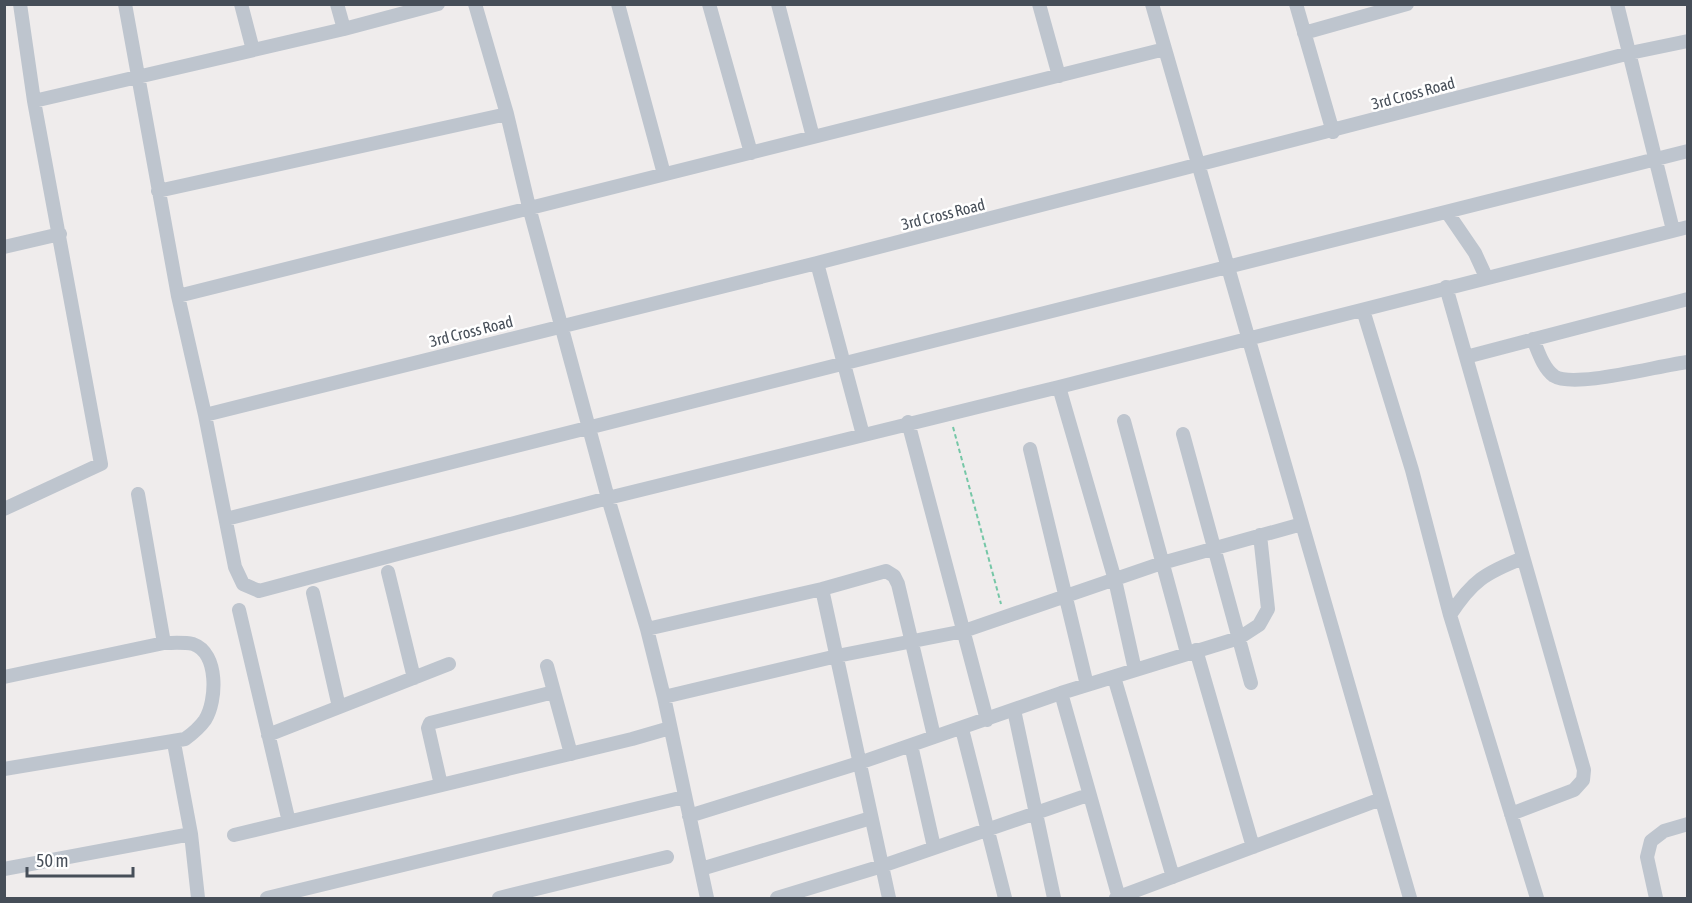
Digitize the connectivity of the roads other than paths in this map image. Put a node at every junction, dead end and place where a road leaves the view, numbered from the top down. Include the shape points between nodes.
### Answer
1 (20, 4) edge
2 (125, 4) edge
3 (240, 4) edge
4 (337, 4) edge
5 (438, 4) edge
6 (475, 4) edge
7 (618, 4) edge
8 (709, 4) edge
9 (778, 4) edge
10 (1040, 4) edge
11 (1152, 4) edge
12 (1296, 4) edge
13 (1617, 4) edge
14 (1406, 5) edge
15 (344, 29) junction
16 (1304, 33) junction
17 (1688, 40) edge
18 (253, 50) junction
19 (1164, 50) junction
20 (1630, 53) junction
21 (139, 76) junction
22 (1059, 76) junction
23 (34, 100) junction
24 (507, 114) junction
25 (1333, 132) junction
26 (813, 137) junction
27 (1688, 151) edge
28 (751, 153) junction
29 (1657, 158) junction
30 (1199, 165) junction
31 (664, 174) junction
32 (158, 191) junction
33 (529, 207) junction
34 (1447, 212) junction
35 (1688, 227) edge
36 (1673, 230) junction
37 (60, 234) junction
38 (4, 247) edge
39 (817, 263) junction
40 (1227, 268) junction
41 (1486, 277) junction
42 (1446, 287) junction
43 (178, 296) junction
44 (1688, 299) edge
45 (1363, 310) junction
46 (561, 326) junction
47 (1248, 339) junction
48 (1533, 339) junction
49 (1466, 357) junction
50 (843, 363) junction
51 (1688, 363) edge
52 (1059, 387) junction
53 (205, 414) junction
54 (1124, 421) dead end
55 (908, 422) junction
56 (588, 428) junction
57 (1183, 434) dead end
58 (862, 435) junction
59 (1030, 449) dead end
60 (138, 494) dead end
61 (608, 498) junction
62 (4, 509) edge
63 (226, 519) junction
64 (1302, 524) junction
65 (1260, 535) junction
66 (1213, 547) junction
67 (1523, 558) junction
68 (1162, 563) junction
69 (388, 572) dead end
70 (1115, 580) junction
71 (822, 589) junction
72 (313, 592) dead end
73 (1065, 596) junction
74 (239, 610) dead end
75 (1450, 615) junction
76 (647, 629) junction
77 (964, 631) junction
78 (1239, 638) junction
79 (164, 643) junction
80 (912, 643) junction
81 (1192, 652) junction
82 (837, 656) junction
83 (449, 664) dead end
84 (547, 666) dead end
85 (1135, 670) junction
86 (4, 677) edge
87 (1114, 677) junction
88 (414, 678) junction
89 (1251, 683) dead end
90 (1088, 685) junction
91 (554, 692) junction
92 (1060, 693) junction
93 (664, 697) junction
94 (339, 707) junction
95 (1014, 710) junction
96 (987, 720) junction
97 (670, 728) junction
98 (962, 729) junction
99 (268, 735) junction
100 (934, 736) junction
101 (174, 743) junction
102 (910, 745) junction
103 (571, 754) junction
104 (859, 763) junction
105 (4, 769) edge
106 (441, 785) junction
107 (1088, 795) junction
108 (684, 797) junction
109 (1381, 799) junction
110 (1035, 813) junction
111 (1511, 814) junction
112 (689, 816) junction
113 (871, 818) junction
114 (288, 822) junction
115 (1688, 824) edge
116 (987, 830) junction
117 (191, 834) junction
118 (234, 835) dead end
119 (933, 847) junction
120 (1254, 847) junction
121 (667, 857) dead end
122 (882, 867) junction
123 (4, 869) edge
124 (701, 869) junction
125 (1173, 877) junction
126 (198, 898) edge
127 (267, 898) edge
128 (499, 898) edge
129 (707, 898) edge
130 (777, 898) edge
131 (889, 898) edge
132 (1005, 898) edge
133 (1054, 898) edge
134 (1118, 898) edge
135 (1410, 898) edge
136 (1537, 898) edge
137 (1656, 898) edge

1 - 23 street
2 - 21 street
3 - 18 street
4 - 15 street
5 - 15 street
6 - 24 street
7 - 31 street
8 - 28 street
9 - 26 street
10 - 22 street
11 - 19 street
12 - 16 street
13 - 20 street
14 - 16 street
15 - 18 street
16 - 25 street
17 - 20 street, 3rd Cross Road
18 - 21 street
19 - 22 street
19 - 30 street
20 - 25 street, 3rd Cross Road
20 - 29 street
21 - 23 street
21 - 32 street
22 - 26 street
23 - 37 street
24 - 32 street
24 - 33 street
25 - 30 street, 3rd Cross Road
26 - 28 street
27 - 29 street
28 - 31 street
29 - 34 street
29 - 36 street
30 - 39 street, 3rd Cross Road
30 - 40 street
31 - 33 street
32 - 43 street
33 - 43 street
33 - 46 street
34 - 40 street
34 - 41 street
35 - 36 street
36 - 41 street
37 - 38 street
37 - 62 street via 101,464
39 - 46 street, 3rd Cross Road
39 - 50 street
40 - 47 street
40 - 50 street
41 - 42 street
42 - 45 street
42 - 49 street
43 - 53 street
44 - 48 street
45 - 47 street
45 - 75 street via 1412,470
46 - 53 street, 3rd Cross Road
46 - 56 street
47 - 52 street
47 - 64 street
48 - 49 street
48 - 51 street via 1544,364 1561,379 1584,381
49 - 67 street
50 - 56 street
50 - 58 street
52 - 55 street
52 - 70 street
53 - 63 street
54 - 68 street
55 - 58 street
55 - 77 street
56 - 61 street
56 - 63 street
57 - 66 street
58 - 61 street
59 - 73 street
60 - 79 street
61 - 63 street via 259,591 243,584 238,577
61 - 76 street
64 - 65 street
64 - 109 street
65 - 66 street
65 - 78 street via 1268,609 1259,625
66 - 68 street
66 - 78 street
67 - 75 street via 1480,577
67 - 111 street via 1584,770 1583,780 1574,790
68 - 70 street
68 - 81 street
69 - 88 street
70 - 73 street
70 - 85 street
71 - 76 street
71 - 80 street via 878,571 891,573 898,584
71 - 82 street
72 - 94 street
73 - 77 street
73 - 90 street
74 - 99 street
75 - 111 street
76 - 93 street
77 - 80 street
77 - 96 street
78 - 81 street
78 - 89 street
79 - 86 street
79 - 101 street via 193,644 201,649 211,668 211,704 205,720 185,740
80 - 82 street
80 - 100 street
81 - 85 street
81 - 120 street
82 - 93 street
82 - 104 street
83 - 88 street
84 - 91 street
85 - 87 street
87 - 90 street
87 - 125 street
88 - 94 street
90 - 92 street
91 - 103 street
91 - 106 street via 430,723
92 - 95 street
92 - 107 street
93 - 97 street
94 - 99 street
95 - 96 street
95 - 110 street
96 - 98 street
97 - 103 street
97 - 108 street
98 - 100 street
98 - 116 street
99 - 114 street
100 - 102 street
101 - 105 street
101 - 117 street
102 - 104 street
102 - 119 street
103 - 106 street
104 - 112 street
104 - 113 street
106 - 114 street
107 - 110 street
107 - 134 street
108 - 112 street
108 - 127 street
109 - 120 street
109 - 135 street
110 - 116 street
110 - 133 street
111 - 136 street
112 - 124 street
113 - 122 street
113 - 124 street
114 - 118 street
115 - 137 street via 1664,831 1651,841 1647,857
116 - 119 street
116 - 132 street
117 - 123 street
117 - 126 street
119 - 122 street
120 - 125 street
121 - 128 street
122 - 130 street
122 - 131 street
124 - 129 street
125 - 134 street

